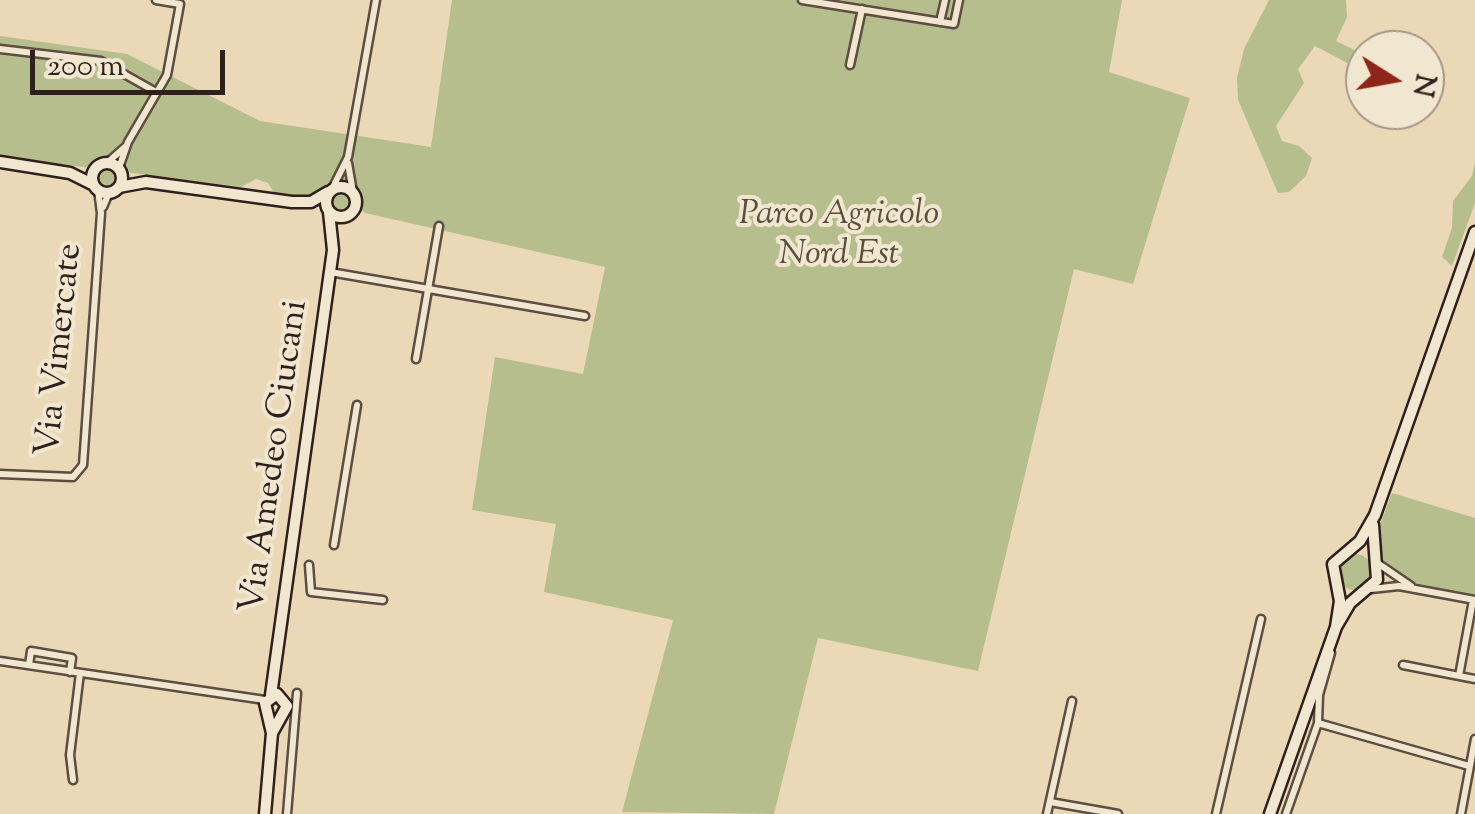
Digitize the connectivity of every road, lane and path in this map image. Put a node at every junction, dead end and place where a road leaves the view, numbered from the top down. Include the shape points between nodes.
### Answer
1 (156, 0) edge
2 (376, 0) edge
3 (802, 0) edge
4 (945, 0) edge
5 (959, 0) edge
6 (862, 8) junction
7 (940, 22) junction
8 (0, 49) edge
9 (850, 66) dead end
10 (156, 92) junction
11 (128, 142) junction
12 (348, 157) junction
13 (0, 162) edge
14 (108, 162) junction
15 (95, 168) junction
16 (120, 169) junction
17 (70, 173) junction
18 (146, 182) junction
19 (105, 189) junction
20 (330, 191) junction
21 (353, 192) junction
22 (305, 202) junction
23 (329, 212) junction
24 (349, 214) junction
25 (439, 226) dead end
26 (1475, 232) edge
27 (333, 250) junction
28 (330, 272) junction
29 (428, 287) junction
30 (585, 316) dead end
31 (416, 359) dead end
32 (357, 405) dead end
33 (0, 474) edge
34 (1376, 514) junction
35 (334, 546) dead end
36 (1352, 549) junction
37 (1375, 560) junction
38 (309, 565) dead end
39 (1336, 586) junction
40 (1417, 588) junction
41 (1371, 589) junction
42 (1359, 595) junction
43 (382, 600) dead end
44 (1474, 600) edge
45 (1261, 620) dead end
46 (1335, 629) junction
47 (0, 661) edge
48 (29, 665) junction
49 (1402, 665) dead end
50 (70, 672) junction
51 (80, 673) junction
52 (1458, 676) junction
53 (1475, 679) edge
54 (297, 692) dead end
55 (1072, 701) dead end
56 (270, 704) junction
57 (1318, 723) junction
58 (1475, 738) edge
59 (1468, 766) junction
60 (73, 780) dead end
61 (1050, 802) junction
62 (1287, 813) edge
63 (265, 814) edge
64 (286, 814) edge
65 (1048, 814) edge
66 (1118, 814) edge
67 (1216, 814) edge
68 (1270, 814) edge
69 (1461, 814) edge

1 - 10 street via 180,4 166,75
2 - 12 street, Via Amedeo Ciucani
3 - 6 street
4 - 7 street
5 - 7 street via 954,24
6 - 7 street
6 - 9 street
8 - 10 street via 100,62
10 - 11 street
11 - 14 street
11 - 16 street
12 - 20 street, Via Amedeo Ciucani
12 - 21 street, Via Amedeo Ciucani
13 - 17 main road
14 - 15 main road
14 - 16 main road
15 - 17 main road
15 - 19 main road
16 - 18 main road
16 - 19 main road
17 - 19 main road
18 - 19 main road
18 - 22 main road
19 - 33 street, Via Vimercate via 83,465 73,477
20 - 21 main road via 343,186
20 - 22 main road
20 - 23 main road, Via Amedeo Ciucani
21 - 24 main road, Via Amedeo Ciucani via 356,205
22 - 23 main road
23 - 24 main road
23 - 27 main road, Via Amedeo Ciucani
24 - 27 main road, Via Amedeo Ciucani
25 - 29 street
26 - 34 main road
27 - 28 main road, Via Amedeo Ciucani
28 - 29 street
28 - 56 main road, Via Amedeo Ciucani
29 - 30 street
29 - 31 street
32 - 35 street
34 - 36 main road
34 - 37 main road
36 - 37 main road
36 - 39 main road via 1334,562
37 - 40 street
37 - 41 main road via 1378,577
38 - 43 street via 311,592
39 - 42 main road
39 - 46 main road
40 - 41 street
40 - 44 street
41 - 42 main road
42 - 46 main road
44 - 52 street
45 - 67 street
46 - 57 street
46 - 68 main road
47 - 48 street
48 - 50 street
48 - 50 street via 31,651 72,658
49 - 52 street
50 - 51 street
51 - 56 street
51 - 60 street
52 - 53 street
54 - 64 street
55 - 61 street
56 - 63 main road, Via Amedeo Ciucani
57 - 59 street
57 - 62 street
58 - 59 street
59 - 69 street
61 - 65 street
61 - 66 street

